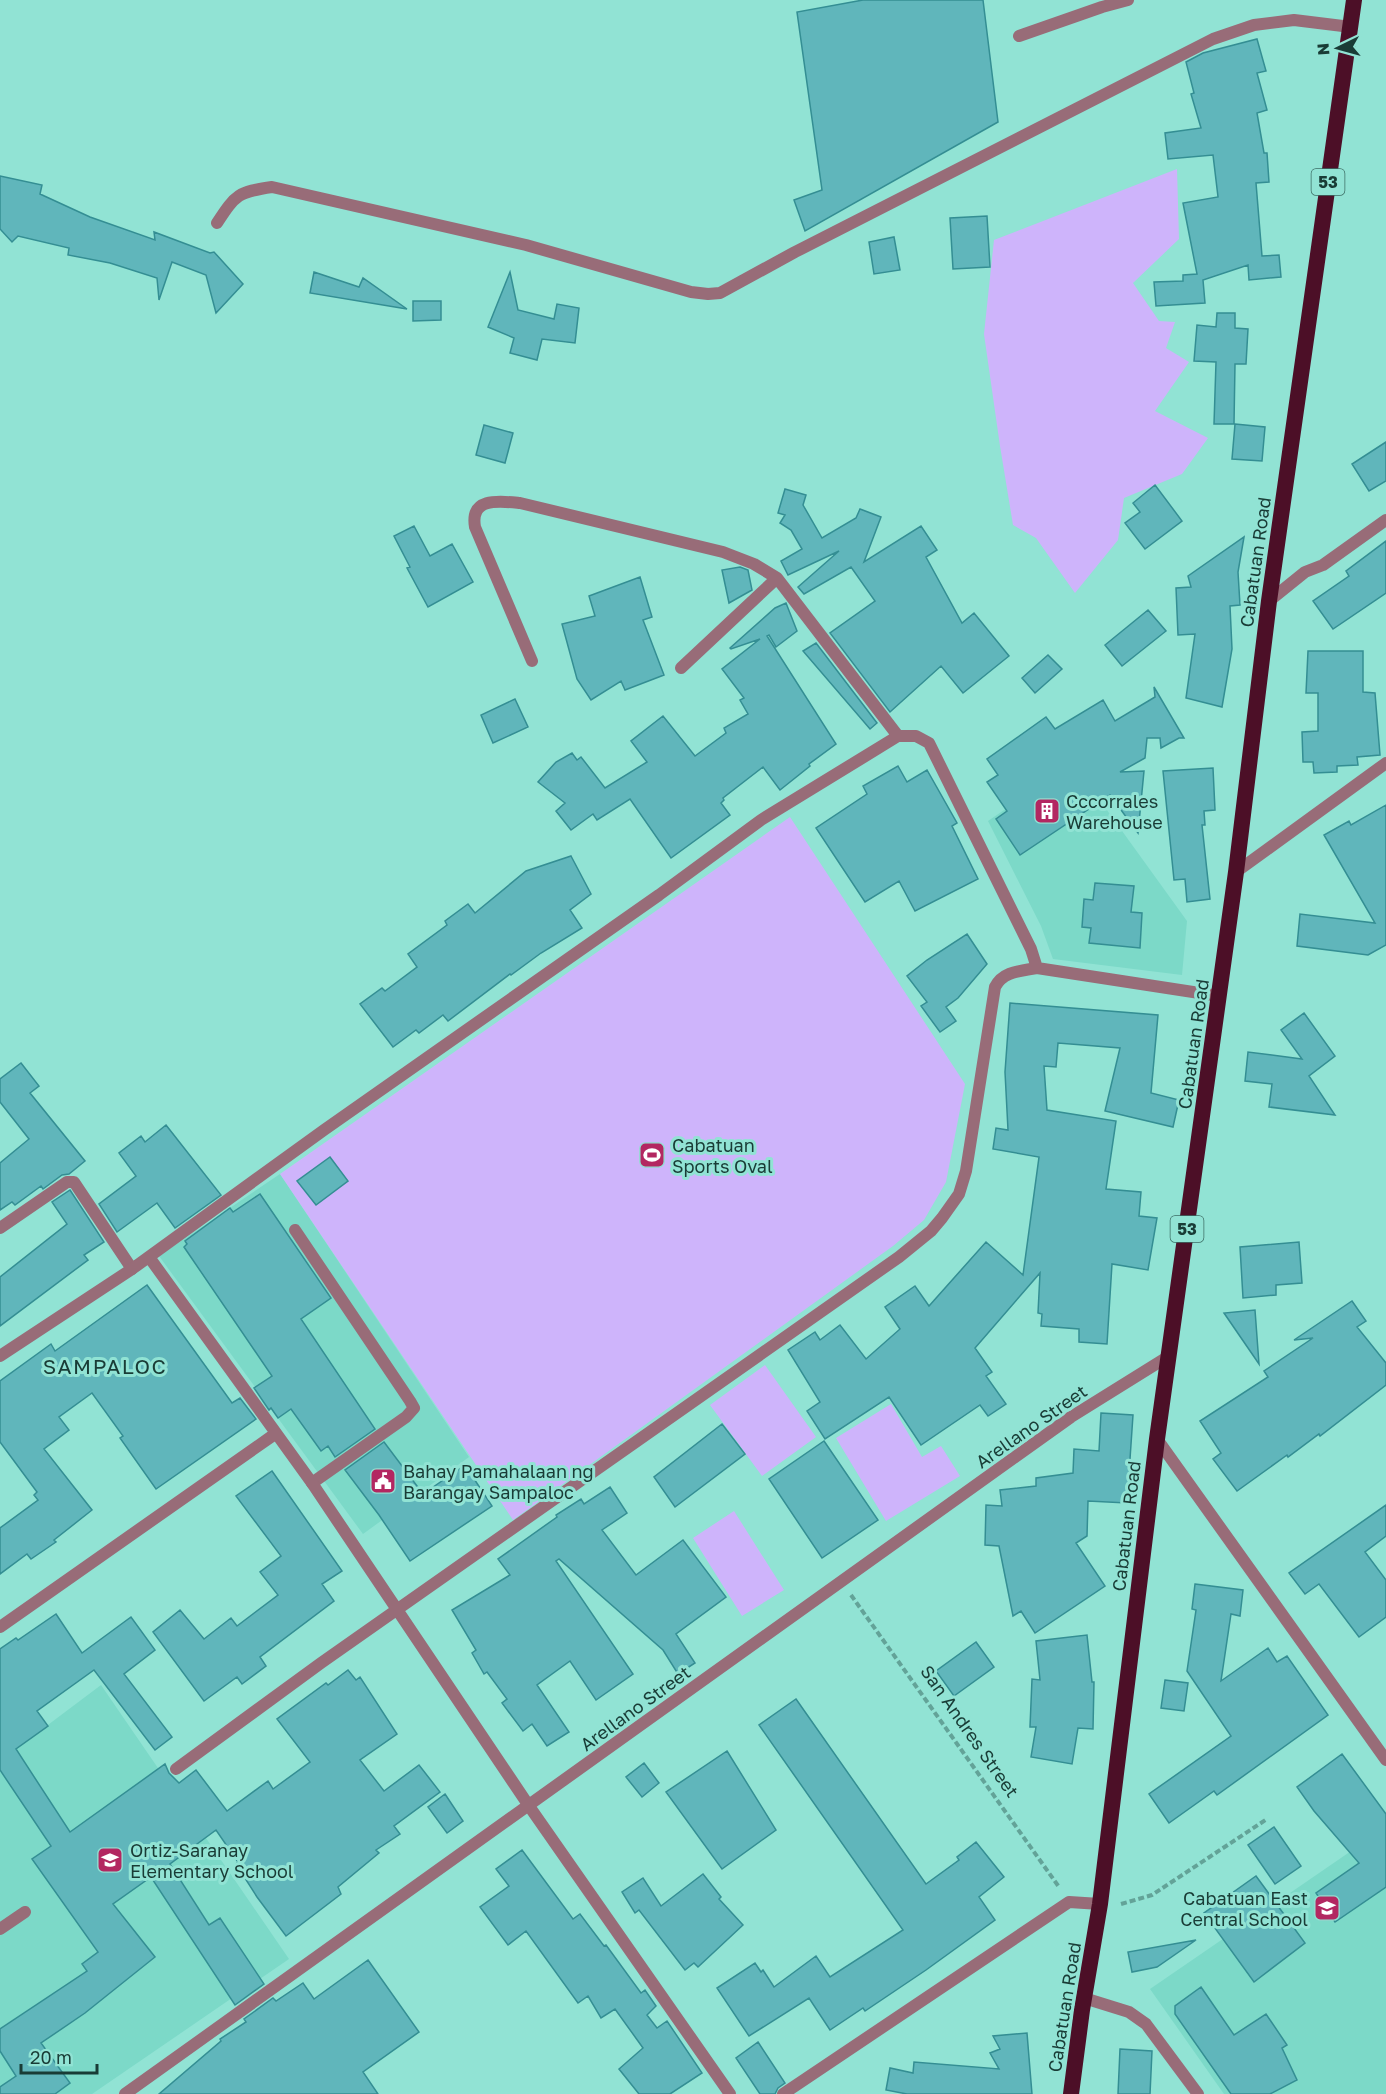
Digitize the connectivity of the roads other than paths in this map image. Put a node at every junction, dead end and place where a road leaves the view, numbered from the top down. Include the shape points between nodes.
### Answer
1 (1128, 0) edge
2 (1354, 0) edge
3 (1351, 27) junction
4 (1019, 36) dead end
5 (217, 223) dead end
6 (1386, 519) edge
7 (777, 578) junction
8 (1269, 601) junction
9 (532, 661) dead end
10 (681, 668) dead end
11 (898, 736) junction
12 (1386, 764) edge
13 (1236, 872) junction
14 (1037, 968) junction
15 (1219, 996) junction
16 (0, 1228) edge
17 (295, 1230) dead end
18 (149, 1257) junction
19 (132, 1269) junction
20 (0, 1356) edge
21 (1169, 1356) junction
22 (275, 1434) junction
23 (1157, 1438) junction
24 (312, 1483) junction
25 (396, 1611) junction
26 (0, 1627) edge
27 (1386, 1760) edge
28 (176, 1769) dead end
29 (529, 1806) junction
30 (1100, 1904) junction
31 (25, 1912) dead end
32 (0, 1929) edge
33 (1084, 1998) junction
34 (125, 2094) edge
35 (730, 2094) edge
36 (783, 2094) edge
37 (1071, 2094) edge
38 (1198, 2094) edge

1 - 4 street
2 - 3 highway, Cabatuan Road / 53
3 - 5 street via 1294,20 1254,25 1213,39 720,293 691,292 526,245 272,187 247,191 232,199
3 - 8 highway, Cabatuan Road / 53
6 - 8 street via 1323,565 1305,572
7 - 9 street via 723,552 520,503 487,504 476,509 475,527
7 - 10 street
7 - 11 street
8 - 13 highway, Cabatuan Road / 53
11 - 14 street via 916,736 929,743 1031,948
11 - 18 street via 761,820
12 - 13 street
13 - 15 highway, Cabatuan Road / 53
14 - 15 street
14 - 25 street via 999,978 995,987 966,1171 959,1194 931,1231
15 - 21 highway, Cabatuan Road / 53
16 - 19 street via 67,1182 74,1182
17 - 24 street via 414,1408
18 - 19 street
18 - 22 street
19 - 20 street
21 - 23 highway, Cabatuan Road / 53
21 - 29 street, Arellano Street via 1071,1417
22 - 24 street
22 - 26 street
23 - 27 street
23 - 30 highway, Cabatuan Road / 53
24 - 25 street
25 - 28 street
25 - 29 street
29 - 34 street, Arellano Street
29 - 35 street
30 - 33 highway, Cabatuan Road / 53
30 - 36 street via 1069,1902
31 - 32 street
33 - 37 highway, Cabatuan Road / 53
33 - 38 street via 1129,2012 1146,2024

